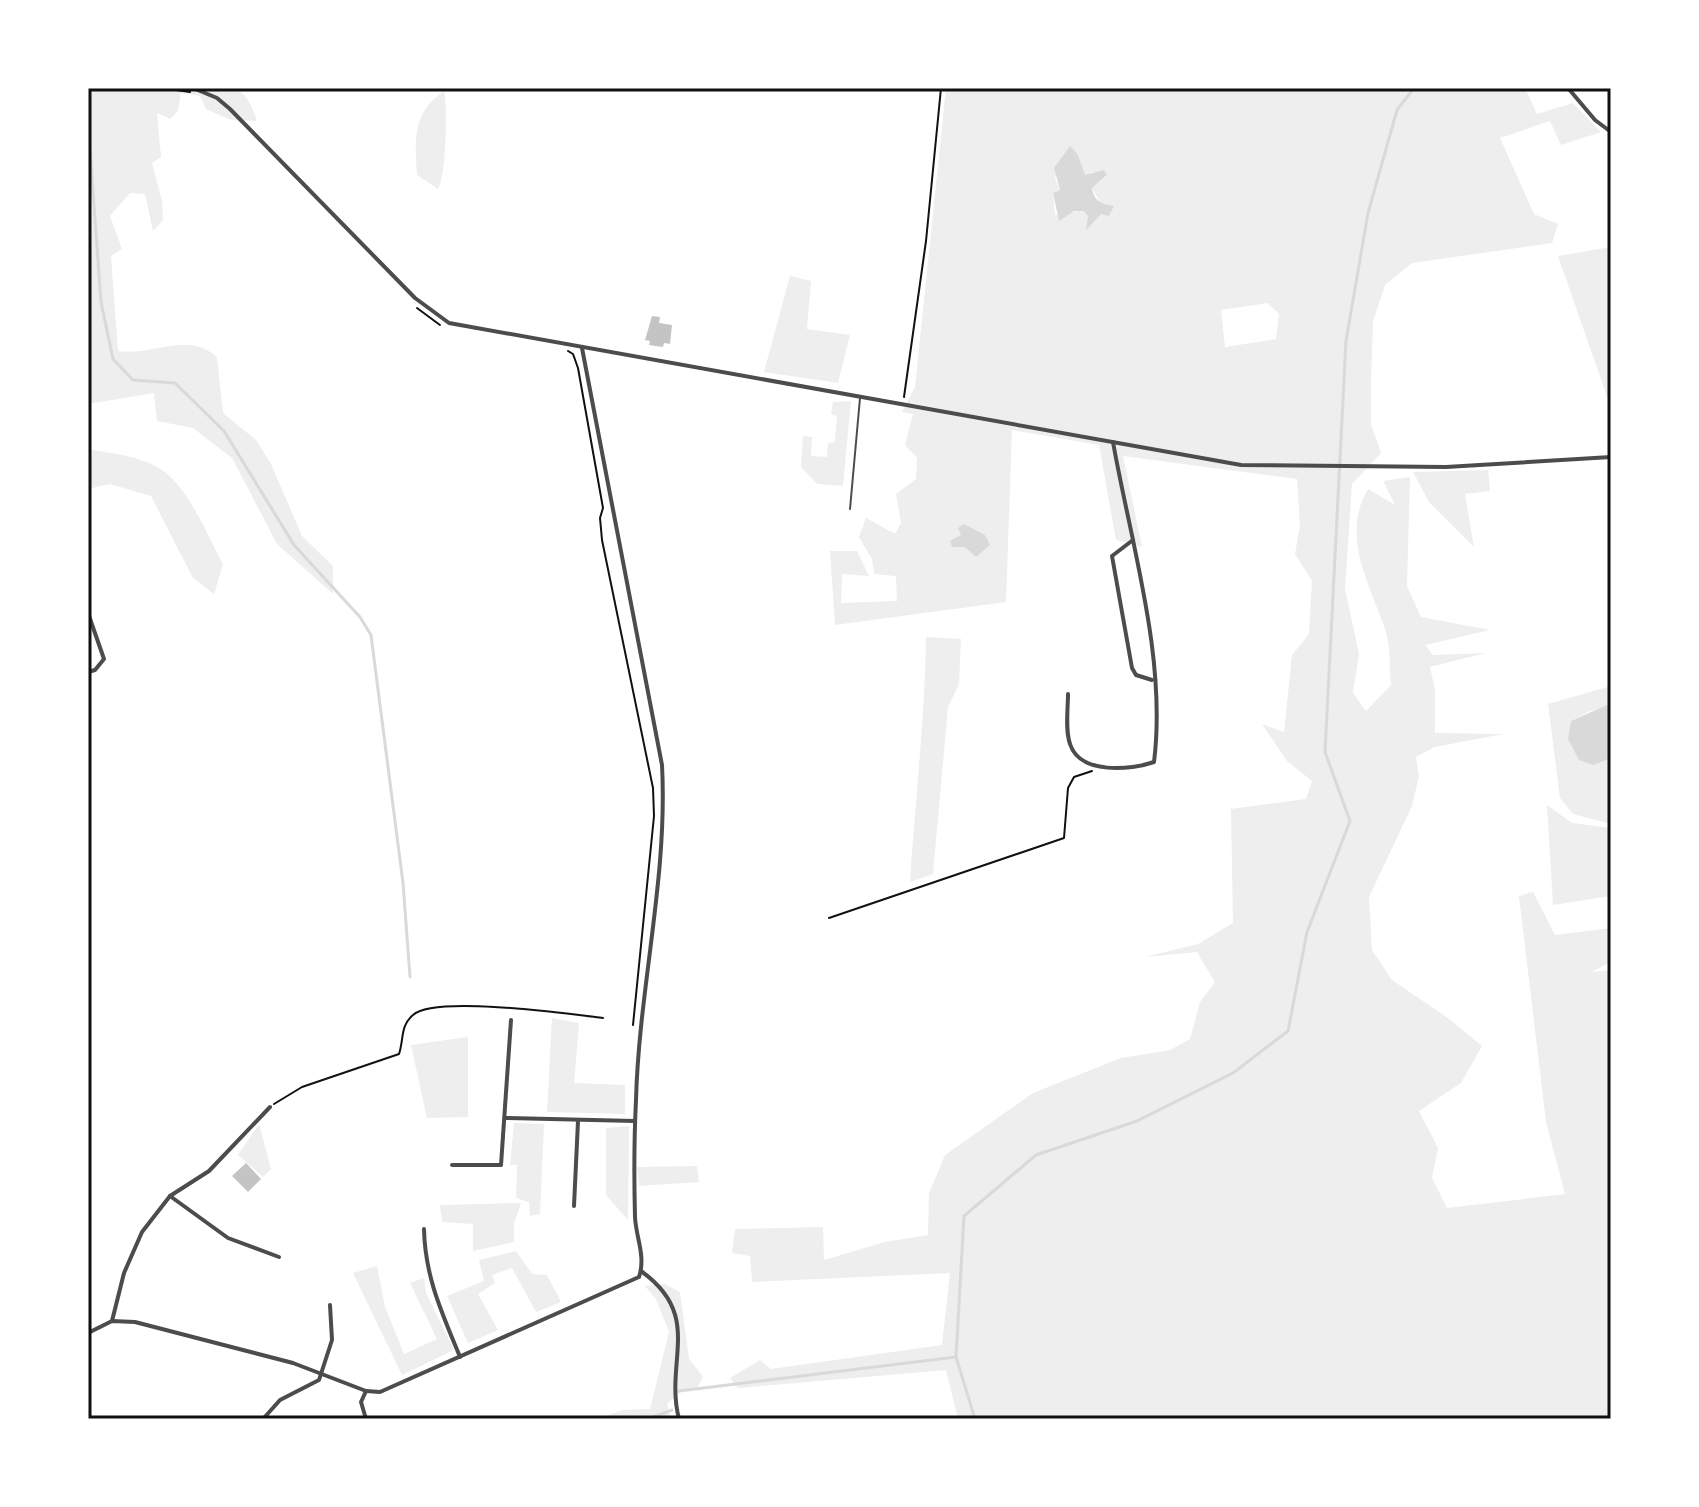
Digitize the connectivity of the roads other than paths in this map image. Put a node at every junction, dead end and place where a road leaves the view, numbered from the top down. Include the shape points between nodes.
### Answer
1 (193, 88) edge
2 (1568, 88) edge
3 (1611, 132) edge
4 (582, 348) junction
5 (860, 398) junction
6 (1113, 442) junction
7 (1611, 457) edge
8 (850, 509) dead end
9 (1133, 540) junction
10 (88, 613) edge
11 (88, 672) edge
12 (1154, 681) junction
13 (1068, 694) dead end
14 (511, 1020) dead end
15 (270, 1107) road end
16 (505, 1118) junction
17 (578, 1121) junction
18 (635, 1121) junction
19 (452, 1165) dead end
20 (170, 1196) junction
21 (574, 1206) dead end
22 (424, 1229) dead end
23 (279, 1257) dead end
24 (641, 1271) junction
25 (330, 1305) dead end
26 (112, 1321) junction
27 (88, 1333) edge
28 (460, 1357) junction
29 (322, 1373) junction
30 (366, 1391) junction
31 (263, 1419) edge
32 (366, 1419) edge
33 (679, 1419) edge

1 - 4 street via 230,109 438,318
2 - 3 street
4 - 5 street
4 - 18 street via 662,765 665,815 659,895 638,1043
5 - 6 street
5 - 8 lane
6 - 7 street via 1233,464 1323,468
6 - 9 street
9 - 12 street via 1153,639
9 - 12 street via 1112,556 1132,668
10 - 11 street via 104,659
12 - 13 street via 1154,762 1142,766 1104,769 1078,756 1070,745
14 - 16 street
15 - 20 street via 209,1171
16 - 17 street
16 - 19 street via 501,1165
17 - 18 street
17 - 21 street
18 - 24 street
20 - 23 street via 228,1238
20 - 26 street via 128,1261
22 - 28 street via 432,1294
24 - 28 street via 631,1282
24 - 33 street via 666,1294 680,1327 674,1400
25 - 29 street via 332,1340
26 - 27 street
26 - 29 street via 146,1324
28 - 30 street via 391,1389
29 - 30 street
29 - 31 street via 316,1383 280,1400
30 - 32 street via 361,1402

